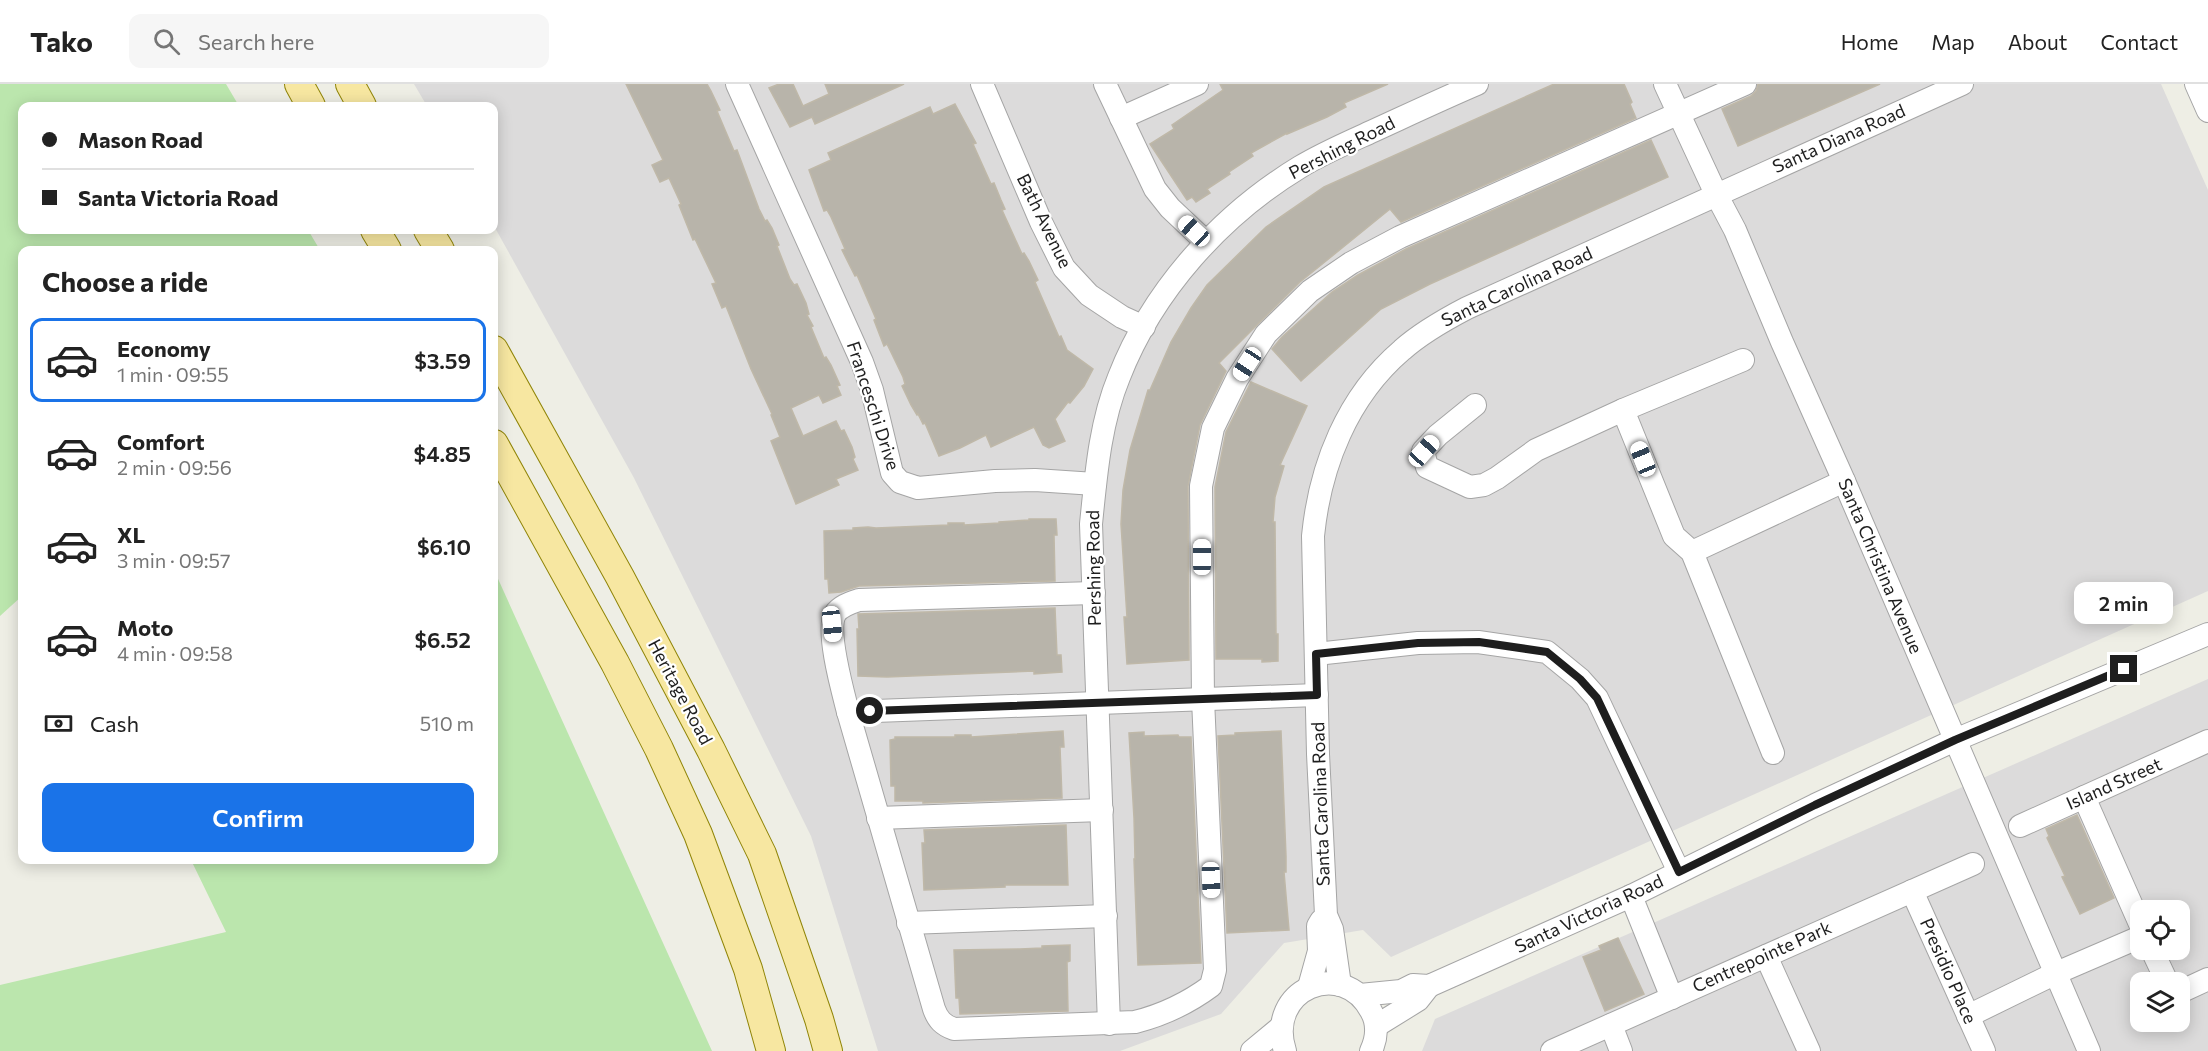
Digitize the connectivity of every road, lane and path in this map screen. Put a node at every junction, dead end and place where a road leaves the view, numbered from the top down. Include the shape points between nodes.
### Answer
1 (299, 84) edge
2 (350, 84) edge
3 (736, 84) edge
4 (982, 84) edge
5 (1106, 84) edge
6 (1197, 84) edge
7 (1477, 84) edge
8 (1665, 84) edge
9 (1745, 84) edge
10 (1962, 84) edge
11 (2196, 84) edge
12 (309, 102) edge
13 (360, 102) edge
14 (2208, 111) edge
15 (1678, 114) junction
16 (1121, 118) junction
17 (1716, 194) junction
18 (1206, 242) junction
19 (1144, 327) junction
20 (498, 357) edge
21 (1743, 360) dead end
22 (1475, 405) dead end
23 (1623, 410) junction
24 (498, 451) edge
25 (1844, 481) junction
26 (1095, 484) junction
27 (1692, 552) junction
28 (1094, 593) junction
29 (2208, 634) edge
30 (1316, 654) junction
31 (1317, 695) junction
32 (1203, 699) junction
33 (1098, 702) junction
34 (848, 712) junction
35 (1955, 740) junction
36 (2208, 741) edge
37 (1773, 753) dead end
38 (2084, 797) junction
39 (1102, 810) junction
40 (878, 818) junction
41 (2020, 826) dead end
42 (1972, 864) dead end
43 (1679, 872) junction
44 (1912, 891) junction
45 (1631, 896) junction
46 (2130, 901) edge
47 (1106, 915) junction
48 (1326, 915) junction
49 (908, 923) junction
50 (2130, 941) edge
51 (1766, 956) junction
52 (2054, 974) junction
53 (2208, 979) edge
54 (1429, 986) junction
55 (1309, 987) junction
56 (2190, 987) edge
57 (1350, 990) junction
58 (1672, 998) junction
59 (1968, 1016) junction
60 (1109, 1024) junction
61 (1611, 1025) junction
62 (1376, 1026) junction
63 (1281, 1027) junction
64 (771, 1051) edge
65 (828, 1051) edge
66 (1252, 1051) edge
67 (1286, 1051) edge
68 (1371, 1051) edge
69 (1552, 1051) edge
70 (1621, 1051) edge
71 (1809, 1051) edge
72 (1984, 1051) edge
73 (2089, 1051) edge

1 - 12 main road
2 - 13 main road
3 - 26 street, Franceschi Drive via 862,362 892,474 900,482 918,488 1035,480
4 - 19 street, Bath Avenue via 1064,268 1089,295
5 - 16 street
6 - 16 street
7 - 18 street, Pershing Road via 1301,166 1258,195
8 - 15 street, Santa Christina Avenue
9 - 15 street
10 - 17 street, Santa Diana Road
11 - 14 street
15 - 17 street, Santa Christina Avenue
15 - 32 street via 1400,237 1351,263 1310,291 1266,334 1237,379 1213,428 1201,486
16 - 18 street via 1155,189
17 - 25 street, Santa Christina Avenue
17 - 30 street, Santa Carolina Road via 1467,308 1401,350 1379,373 1335,441 1316,503
18 - 19 street, Pershing Road via 1173,282
19 - 26 street, Pershing Road via 1118,378
20 - 65 main road, Heritage Road via 630,597 762,854
21 - 23 street
22 - 23 street via 1424,451 1427,467 1470,487 1484,485 1536,450
23 - 27 street via 1674,536
24 - 64 main road via 615,663 698,834 748,969
25 - 27 street
25 - 35 street, Santa Christina Avenue
26 - 28 street, Pershing Road via 1091,524
27 - 37 street
28 - 33 street, Pershing Road
28 - 34 street via 859,600 845,605 832,624
29 - 35 street, Santa Victoria Road
30 - 31 street, Santa Carolina Road
30 - 43 street via 1418,643 1479,642 1547,652 1597,698
31 - 32 street
31 - 48 street, Santa Carolina Road
32 - 33 street
32 - 60 street via 1215,970 1211,986 1194,999 1156,1016
33 - 34 street
33 - 39 street, Pershing Road
34 - 40 street
35 - 43 street, Santa Victoria Road
35 - 52 street, Santa Christina Avenue
36 - 38 street, Island Street
38 - 41 street, Island Street
38 - 46 street
39 - 40 street
39 - 47 street, Pershing Road
40 - 49 street
42 - 44 street, Centrepointe Park
43 - 45 street, Santa Victoria Road
44 - 51 street, Centrepointe Park
44 - 59 street, Presidio Place
45 - 54 street, Santa Victoria Road
45 - 58 street
47 - 49 street
47 - 60 street, Pershing Road
48 - 55 street, Santa Carolina Road via 1318,926 1319,951
48 - 57 street, Santa Carolina Road
49 - 60 street via 934,1010 945,1026 954,1029
50 - 52 street
51 - 58 street, Centrepointe Park
51 - 71 street
52 - 59 street
52 - 73 street, Santa Christina Avenue
53 - 56 street
54 - 57 street, Santa Victoria Road via 1413,985 1401,991
54 - 62 street, Santa Victoria Road via 1418,1000
55 - 57 street, Santa Victoria Road via 1324,983
55 - 63 street via 1290,1004
57 - 62 street via 1373,1015
58 - 61 street, Centrepointe Park
59 - 72 street, Presidio Place
61 - 69 street, Centrepointe Park
61 - 70 street
62 - 68 street
63 - 66 street
63 - 67 street

